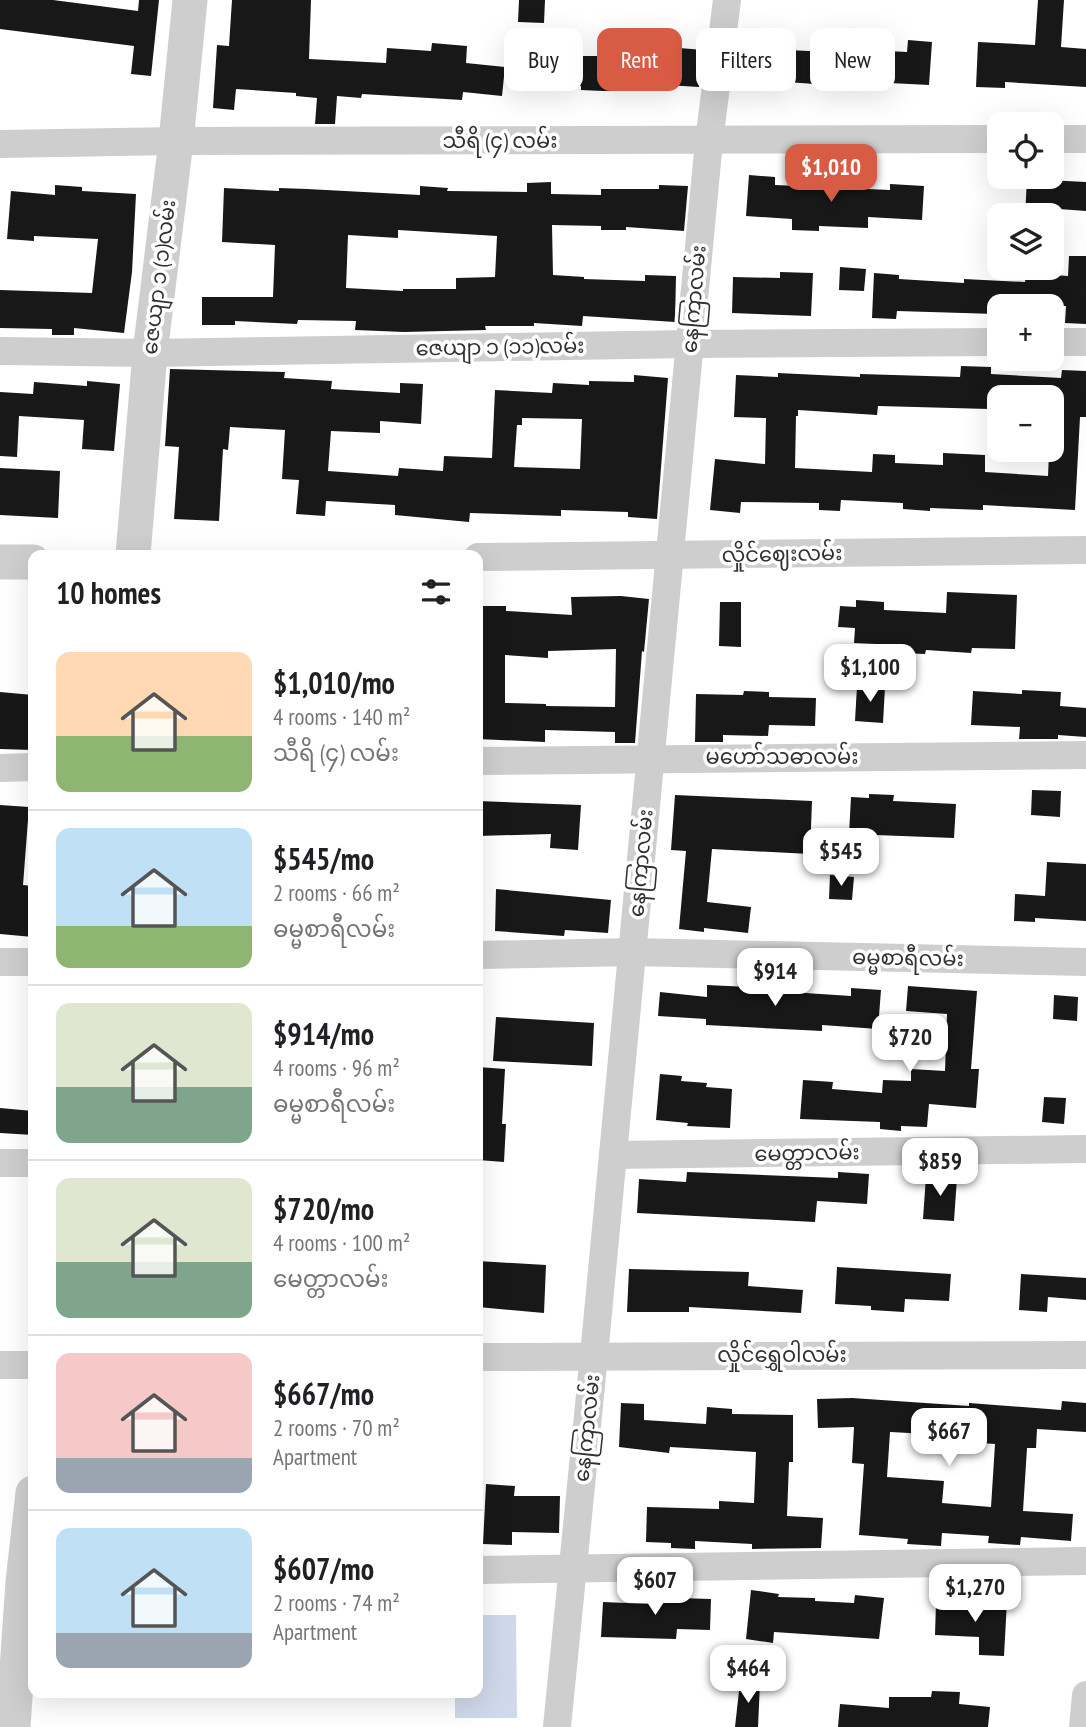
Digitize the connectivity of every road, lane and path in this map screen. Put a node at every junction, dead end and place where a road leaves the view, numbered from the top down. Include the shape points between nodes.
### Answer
1 (190, 0) edge
2 (727, 0) edge
3 (987, 139) edge
4 (1064, 139) edge
5 (1086, 139) edge
6 (176, 141) junction
7 (709, 141) junction
8 (0, 144) edge
9 (987, 342) edge
10 (1064, 342) edge
11 (1086, 342) edge
12 (690, 344) junction
13 (0, 351) edge
14 (150, 353) junction
15 (132, 550) edge
16 (1086, 550) edge
17 (670, 555) junction
18 (483, 557) edge
19 (0, 562) edge
20 (28, 562) edge
21 (1086, 755) edge
22 (651, 758) junction
23 (483, 761) edge
24 (0, 768) edge
25 (28, 768) edge
26 (632, 952) junction
27 (483, 955) edge
28 (1086, 961) edge
29 (0, 962) edge
30 (28, 962) edge
31 (1086, 1149) edge
32 (613, 1155) junction
33 (0, 1163) edge
34 (28, 1163) edge
35 (594, 1355) junction
36 (1086, 1355) edge
37 (483, 1357) edge
38 (0, 1365) edge
39 (28, 1365) edge
40 (28, 1525) edge
41 (1086, 1561) edge
42 (574, 1567) junction
43 (483, 1570) edge
44 (19, 1582) edge
45 (1086, 1695) edge
46 (13, 1727) edge
47 (557, 1727) edge
48 (1083, 1727) edge

1 - 6 street, ဇေယျာ ၁ (၁)လမ်း
2 - 7 street, နေကြာလမ်း
3 - 7 street, သီရိ (၄) လမ်း
4 - 5 street
6 - 7 street, သီရိ (၄) လမ်း
6 - 8 street, သီရိ (၄) လမ်း
6 - 14 street, ဇေယျာ ၁ (၁)လမ်း
7 - 12 street, နေကြာလမ်း
9 - 12 street, ဇေယျာ ၁ (၁၁)လမ်း
10 - 11 street
12 - 14 street, ဇေယျာ ၁ (၁၁)လမ်း
12 - 17 street, နေကြာလမ်း
13 - 14 street, ဇေယျာ ၁ (၁၁)လမ်း
14 - 15 street, ဇေယျာ ၁ (၁)လမ်း
16 - 17 street, လှိုင်ဈေးလမ်း
17 - 18 street, လှိုင်ဈေးလမ်း
17 - 22 street, နေကြာလမ်း
19 - 20 street
21 - 22 street, မဟော်သဓာလမ်း
22 - 23 street, မဟော်သဓာလမ်း
22 - 26 street, နေကြာလမ်း
24 - 25 street
26 - 27 street, ဓမ္မစာရီလမ်း
26 - 28 street, ဓမ္မစာရီလမ်း
26 - 32 street, နေကြာလမ်း
29 - 30 street
31 - 32 street, မေတ္တာလမ်း
32 - 35 street, နေကြာလမ်း
33 - 34 street
35 - 36 street, လှိုင်ရွှေဝါလမ်း
35 - 37 street, လှိုင်ရွှေဝါလမ်း
35 - 42 street, နေကြာလမ်း
38 - 39 street
40 - 44 street
41 - 42 street
42 - 43 street
42 - 47 street, နေကြာလမ်း
44 - 46 street
45 - 48 street

